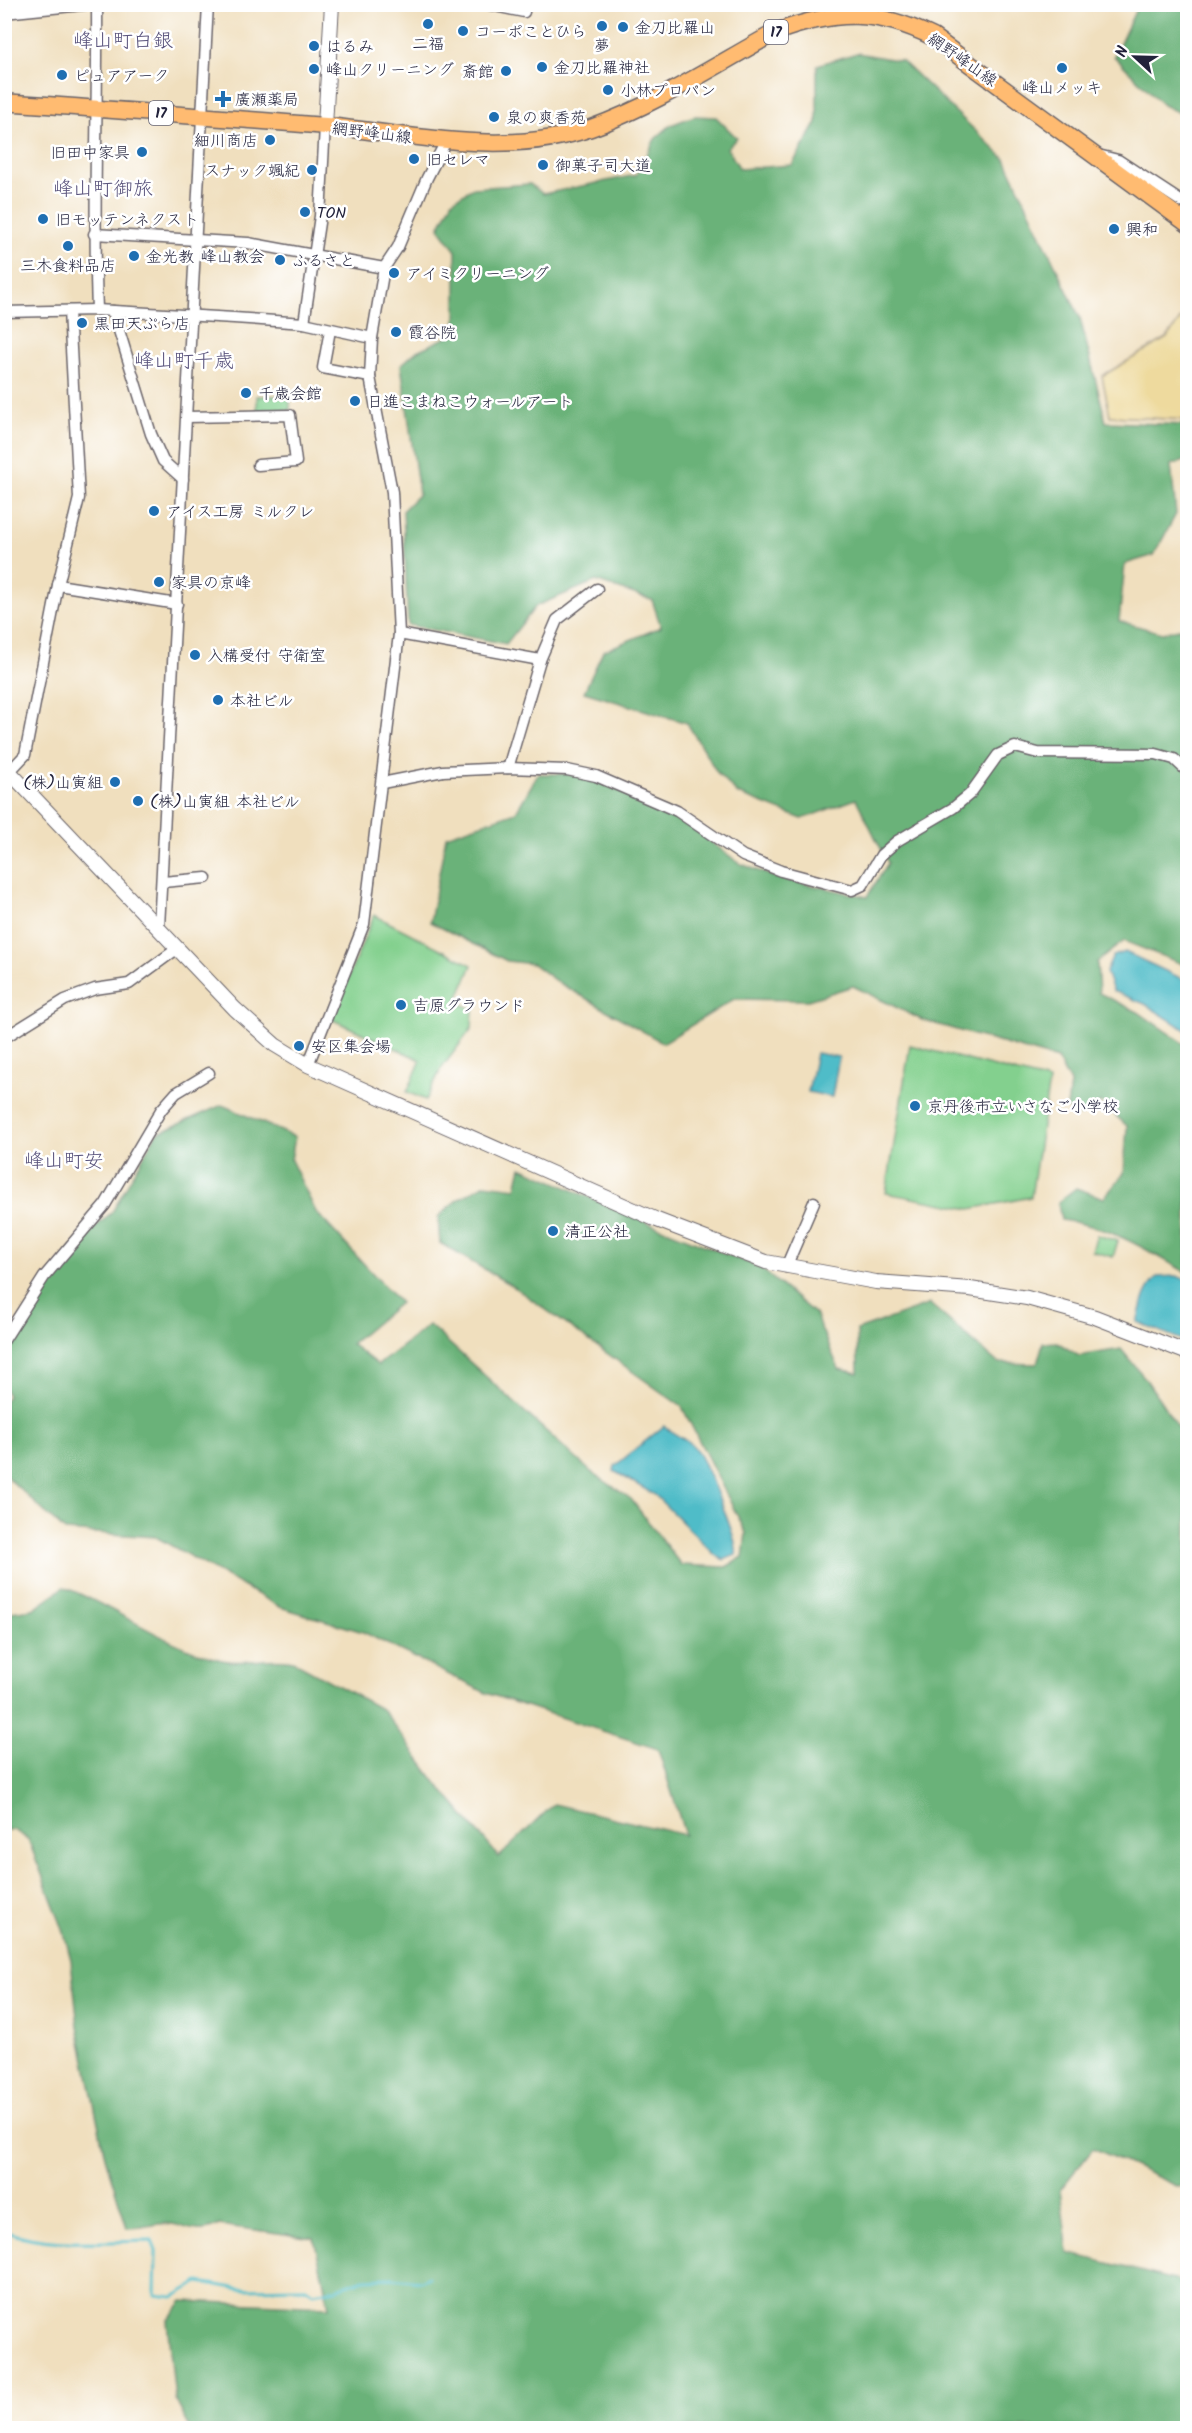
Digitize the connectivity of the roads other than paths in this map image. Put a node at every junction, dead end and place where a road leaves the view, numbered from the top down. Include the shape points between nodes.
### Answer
1 (92, 4) edge
2 (97, 4) edge
3 (208, 4) edge
4 (332, 4) edge
5 (484, 4) edge
6 (5, 10) edge
7 (524, 12) dead end
8 (4, 102) edge
9 (98, 109) junction
10 (204, 116) junction
11 (322, 126) junction
12 (446, 141) junction
13 (1098, 156) junction
14 (1188, 202) edge
15 (1188, 224) edge
16 (94, 234) junction
17 (196, 239) junction
18 (315, 254) junction
19 (384, 268) junction
20 (98, 310) junction
21 (69, 311) junction
22 (113, 311) junction
23 (4, 312) edge
24 (192, 315) junction
25 (304, 323) junction
26 (330, 330) junction
27 (372, 338) junction
28 (370, 377) junction
29 (187, 417) junction
30 (258, 465) dead end
31 (183, 479) junction
32 (58, 585) junction
33 (597, 589) dead end
34 (177, 604) junction
35 (399, 634) junction
36 (540, 660) junction
37 (508, 768) junction
38 (7, 769) edge
39 (1188, 772) edge
40 (382, 783) junction
41 (206, 878) dead end
42 (163, 882) junction
43 (159, 927) junction
44 (178, 948) junction
45 (4, 1038) edge
46 (308, 1065) junction
47 (209, 1073) dead end
48 (814, 1202) dead end
49 (786, 1267) junction
50 (4, 1340) edge
51 (1188, 1353) edge

1 - 6 street
2 - 9 street
3 - 10 street
4 - 11 street
5 - 7 street
8 - 9 main road, 網野峰山線 / 17
9 - 10 main road, 網野峰山線 / 17
9 - 16 street
10 - 11 main road, 網野峰山線 / 17
10 - 17 street
11 - 12 main road, 網野峰山線 / 17
11 - 18 street
12 - 13 main road, 網野峰山線 / 17 via 501,142 553,137 591,128 776,32 812,21 860,16 892,19 933,37
12 - 19 street via 398,247
13 - 14 street via 1118,160 1182,202
13 - 15 main road, 網野峰山線 / 17
16 - 17 street
16 - 20 street
17 - 18 street
17 - 24 street
18 - 19 street
18 - 25 street
19 - 27 street
20 - 21 street
20 - 22 street
21 - 23 street
21 - 32 street via 79,498
22 - 24 street
22 - 31 street via 151,434 164,461
24 - 25 street
24 - 29 street
25 - 26 street
26 - 27 street
26 - 28 street via 323,368
27 - 28 street
28 - 35 street via 392,492
29 - 30 street via 290,415 296,462
29 - 31 street
31 - 34 street
32 - 34 street
32 - 38 street via 25,755
33 - 36 street via 556,620
34 - 42 street
35 - 36 street
35 - 40 street
36 - 37 street
37 - 39 street via 596,776 677,811 743,856 781,871 852,890 863,885 881,855 953,808 970,794 998,755 1015,747 1038,753 1156,754 1174,759
37 - 40 street via 442,771
38 - 43 street
40 - 46 street via 364,924
41 - 42 street
42 - 43 street
43 - 44 street
44 - 45 street via 129,984 95,989 64,1000
44 - 46 street via 275,1046
46 - 49 street via 657,1220
47 - 50 street via 176,1093 161,1110 105,1205 44,1277
48 - 49 street
49 - 51 street via 876,1282 1028,1298 1095,1317

